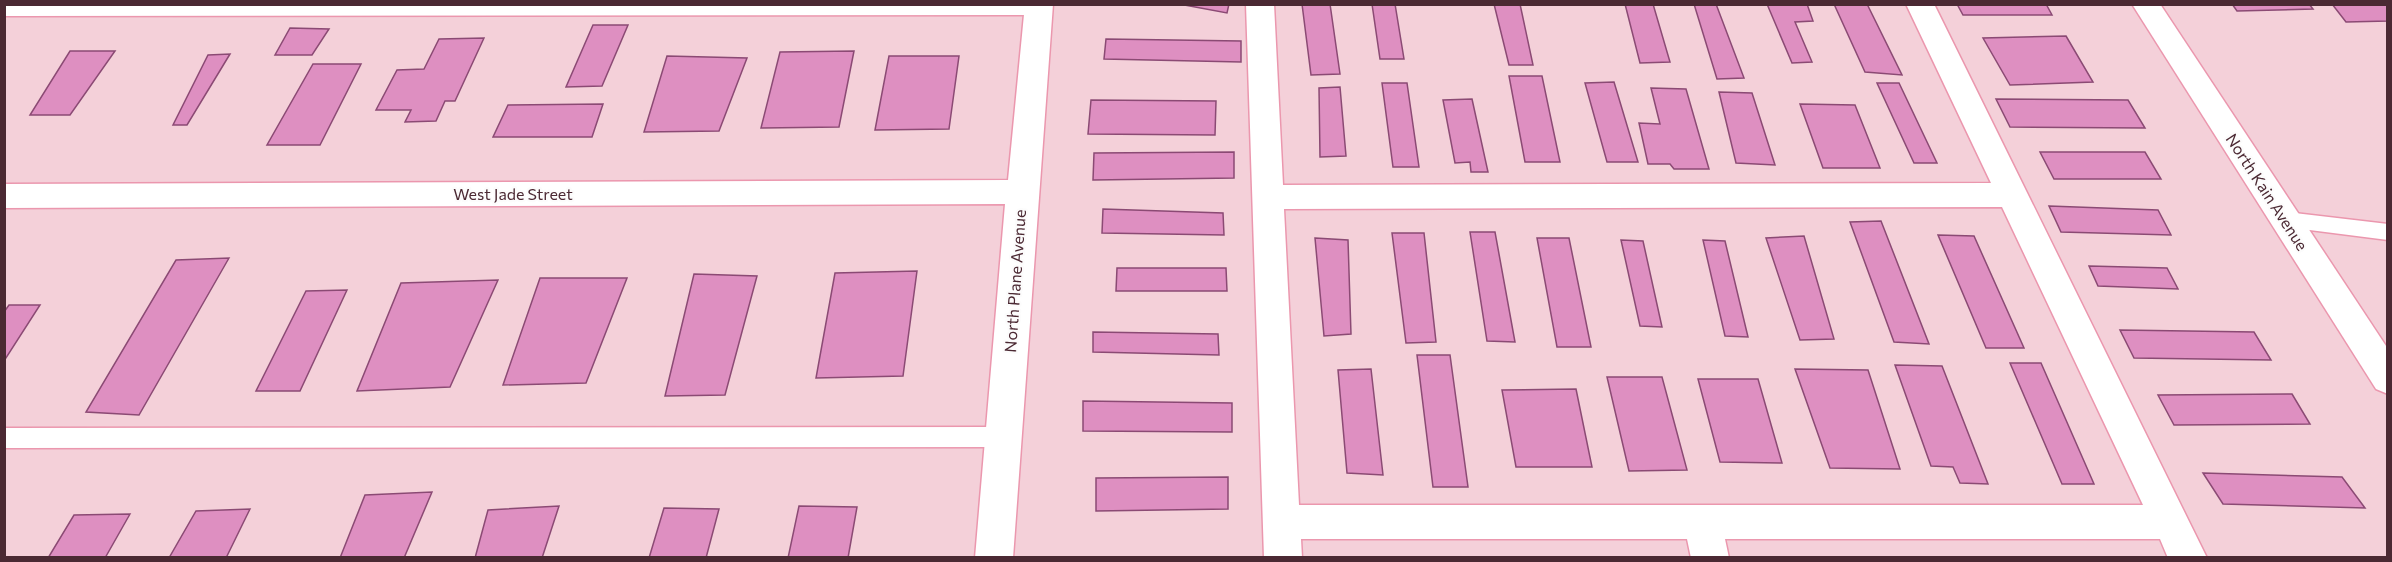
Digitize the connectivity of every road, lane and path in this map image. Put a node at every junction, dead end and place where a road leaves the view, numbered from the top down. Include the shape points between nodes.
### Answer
1 (1260, 4) edge
2 (1920, 4) edge
3 (2146, 4) edge
4 (1039, 7) edge
5 (4, 10) edge
6 (1022, 192) junction
7 (2013, 195) junction
8 (4, 196) edge
9 (1270, 197) junction
10 (2285, 220) junction
11 (2388, 232) edge
12 (2388, 380) edge
13 (1004, 437) junction
14 (4, 438) edge
15 (1702, 522) junction
16 (2171, 522) junction
17 (1282, 540) edge
18 (994, 558) edge
19 (1710, 558) edge
20 (2188, 558) edge

1 - 9 street
2 - 7 street
3 - 10 street, North Kain Avenue
4 - 5 lane
4 - 6 street, North Plane Avenue
6 - 8 street, West Jade Street
6 - 13 street, North Plane Avenue
7 - 9 street
7 - 16 street
9 - 17 street
10 - 11 lane
10 - 12 street, North Kain Avenue
13 - 14 lane
13 - 18 street, North Plane Avenue
15 - 16 street
15 - 17 street
15 - 19 street
16 - 20 street

